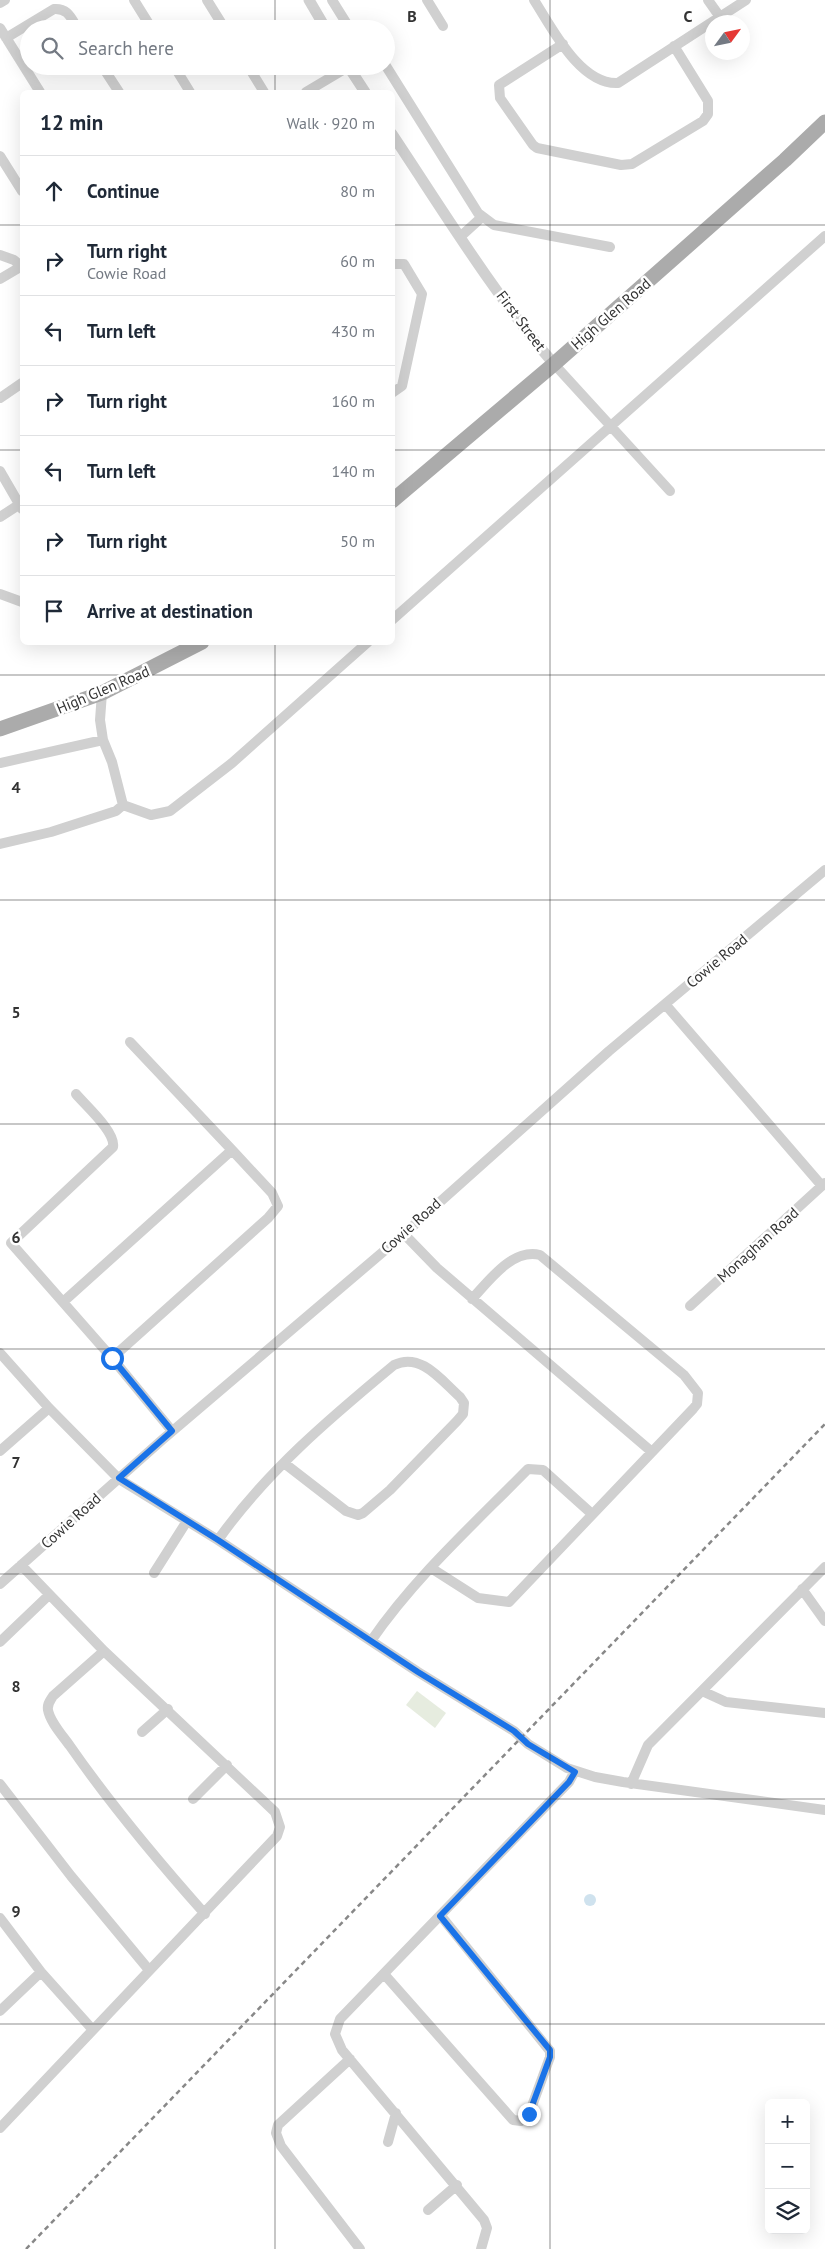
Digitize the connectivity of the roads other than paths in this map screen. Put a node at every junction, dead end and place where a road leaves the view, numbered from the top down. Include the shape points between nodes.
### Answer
1 (5, 0) edge
2 (134, 0) edge
3 (207, 0) edge
4 (309, 0) edge
5 (332, 0) edge
6 (427, 0) edge
7 (534, 0) edge
8 (708, 0) edge
9 (746, 0) edge
10 (0, 3) edge
11 (719, 15) edge
12 (723, 15) edge
13 (36, 20) edge
14 (72, 20) edge
15 (146, 20) edge
16 (219, 20) edge
17 (321, 20) edge
18 (344, 20) edge
19 (442, 26) dead end
20 (705, 26) edge
21 (0, 28) edge
22 (20, 30) edge
23 (6, 38) junction
24 (563, 44) junction
25 (674, 46) junction
26 (20, 60) edge
27 (29, 75) edge
28 (108, 75) edge
29 (180, 75) edge
30 (254, 75) edge
31 (335, 75) edge
32 (353, 75) edge
33 (392, 75) edge
34 (39, 90) edge
35 (117, 90) edge
36 (189, 90) edge
37 (263, 90) edge
38 (309, 90) edge
39 (364, 90) edge
40 (825, 122) edge
41 (395, 139) edge
42 (0, 156) edge
43 (20, 188) edge
44 (482, 217) junction
45 (825, 236) edge
46 (460, 237) junction
47 (610, 247) dead end
48 (0, 255) edge
49 (395, 263) edge
50 (20, 264) edge
51 (20, 267) edge
52 (0, 279) edge
53 (554, 364) junction
54 (20, 384) edge
55 (395, 391) edge
56 (0, 398) edge
57 (611, 426) junction
58 (0, 471) edge
59 (670, 491) dead end
60 (395, 498) edge
61 (20, 504) edge
62 (20, 507) edge
63 (0, 517) edge
64 (0, 594) edge
65 (20, 601) edge
66 (395, 617) edge
67 (196, 645) edge
68 (365, 645) edge
69 (102, 693) junction
70 (0, 730) edge
71 (103, 740) junction
72 (0, 763) edge
73 (124, 805) junction
74 (0, 844) edge
75 (825, 870) edge
76 (665, 1004) junction
77 (130, 1042) dead end
78 (76, 1094) dead end
79 (232, 1150) junction
80 (824, 1185) edge
81 (404, 1234) junction
82 (472, 1298) junction
83 (63, 1302) junction
84 (690, 1306) dead end
85 (0, 1353) edge
86 (112, 1358) junction
87 (49, 1408) junction
88 (172, 1431) junction
89 (0, 1451) edge
90 (652, 1452) junction
91 (284, 1463) junction
92 (119, 1478) junction
93 (592, 1514) junction
94 (187, 1521) junction
95 (218, 1540) junction
96 (21, 1565) junction
97 (825, 1567) edge
98 (431, 1568) junction
99 (154, 1573) dead end
100 (0, 1584) edge
101 (802, 1589) junction
102 (49, 1595) junction
103 (825, 1621) edge
104 (371, 1641) junction
105 (0, 1642) edge
106 (104, 1651) junction
107 (702, 1691) junction
108 (168, 1708) junction
109 (825, 1713) edge
110 (142, 1732) dead end
111 (227, 1765) junction
112 (575, 1772) junction
113 (0, 1784) edge
114 (631, 1784) junction
115 (193, 1800) dead end
116 (825, 1810) edge
117 (205, 1914) junction
118 (440, 1916) junction
119 (0, 1918) edge
120 (149, 1970) junction
121 (42, 1972) junction
122 (384, 1974) junction
123 (0, 2011) edge
124 (93, 2030) junction
125 (350, 2059) junction
126 (396, 2113) junction
127 (0, 2128) edge
128 (388, 2142) dead end
129 (457, 2185) junction
130 (428, 2210) dead end
131 (360, 2249) edge
132 (480, 2249) edge

1 - 10 street
2 - 15 street
3 - 16 street
4 - 17 street
5 - 18 street
6 - 19 street
7 - 24 street
8 - 11 street
9 - 12 street
13 - 14 street via 61,8
20 - 25 street
21 - 23 street
22 - 23 street
23 - 26 street
24 - 25 street via 589,74 613,83 618,83
24 - 25 street via 499,85 500,98 537,148 621,165 637,163 702,122 708,114 708,101
27 - 34 street
28 - 35 street
29 - 36 street
30 - 37 street
31 - 38 street
32 - 39 street
33 - 44 street
40 - 53 main road, High Glen Road
41 - 46 street, First Street
42 - 43 street
44 - 46 street
44 - 47 street via 508,229
45 - 57 street
46 - 53 street, First Street via 528,334
48 - 50 street
49 - 55 street via 400,262 409,268 422,294 402,386
51 - 52 street
53 - 57 street, First Street
53 - 60 main road, High Glen Road
54 - 56 street
57 - 59 street, First Street
57 - 66 street
58 - 61 street
62 - 63 street
64 - 65 street
67 - 69 main road, High Glen Road
68 - 73 street via 232,763 170,811 152,815
69 - 70 main road, High Glen Road
69 - 71 street via 100,720
71 - 72 street
71 - 73 street
73 - 74 street via 116,811 51,832
75 - 76 street, Cowie Road
76 - 80 street
76 - 81 street, Cowie Road
77 - 79 street
78 - 83 street via 114,1142 11,1243
79 - 83 street
79 - 86 street via 272,1193 278,1206
80 - 84 street, Monaghan Road
81 - 82 street
81 - 88 street, Cowie Road
82 - 90 street
82 - 90 street via 517,1257 540,1255 684,1375 698,1393 697,1404
83 - 86 street
85 - 87 street
86 - 88 street
87 - 89 street
87 - 92 street
88 - 92 street, Cowie Road
90 - 93 street
91 - 91 street via 373,1382 403,1361 419,1362 428,1368 464,1403 463,1414 457,1421 363,1514 346,1511
91 - 95 street via 246,1502
92 - 94 street
92 - 96 street, Cowie Road
93 - 98 street via 508,1602 478,1598
93 - 98 street via 543,1470 528,1469
94 - 95 street
94 - 99 street
95 - 104 street
96 - 100 street, Cowie Road
96 - 102 street
97 - 101 street
98 - 104 street
101 - 103 street
101 - 107 street
102 - 105 street
102 - 106 street
104 - 112 street
106 - 108 street
106 - 117 street via 54,1696 49,1702 49,1712 93,1777
107 - 109 street via 726,1702
107 - 114 street via 648,1745
108 - 110 street
108 - 111 street
111 - 115 street
111 - 117 street via 275,1812 280,1827 277,1836
112 - 114 street
112 - 118 street via 530,1824
113 - 120 street
114 - 116 street
117 - 120 street
118 - 122 street
118 - 122 street via 550,2050 529,2114 521,2122 513,2120
119 - 121 street
120 - 124 street
121 - 123 street
121 - 124 street
122 - 125 street via 340,2020 335,2034
124 - 127 street
125 - 126 street
125 - 131 street via 278,2125 276,2133 281,2146
126 - 128 street
126 - 129 street
129 - 130 street
129 - 132 street via 484,2220 486,2228

